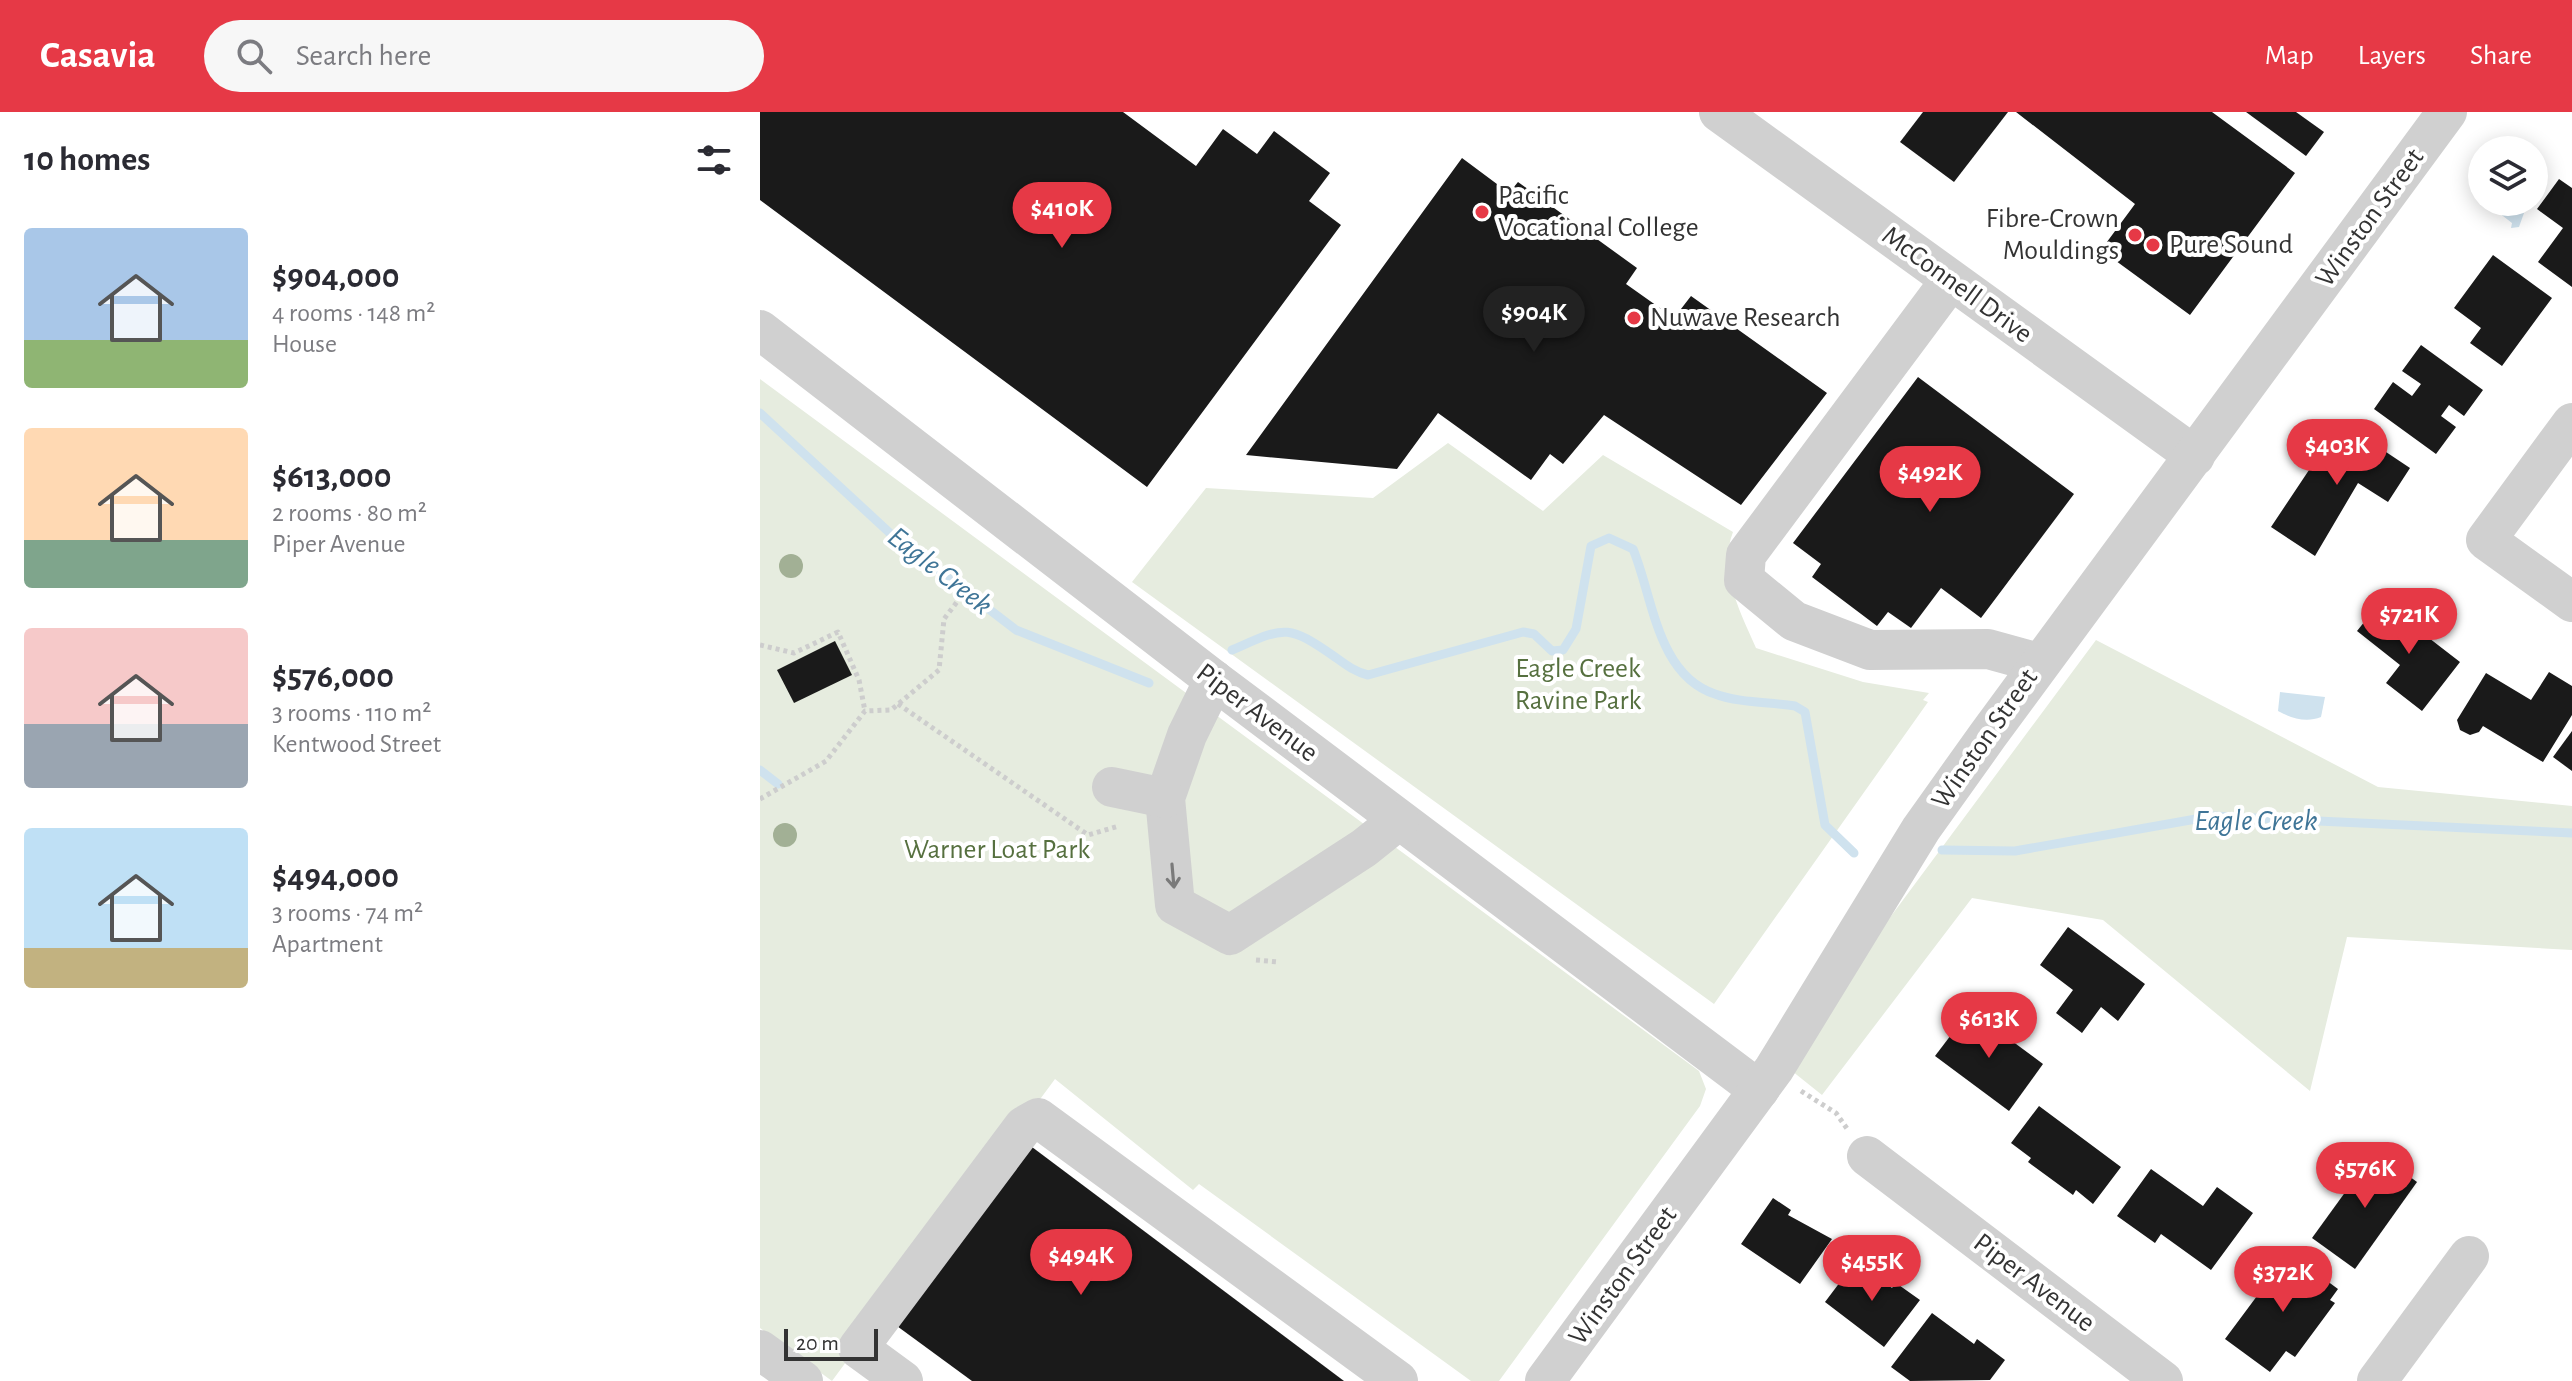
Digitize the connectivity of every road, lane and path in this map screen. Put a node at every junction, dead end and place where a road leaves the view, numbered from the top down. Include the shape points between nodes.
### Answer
1 (1719, 112) edge
2 (2447, 112) edge
3 (1950, 281) junction
4 (760, 330) edge
5 (2572, 423) edge
6 (2195, 456) junction
7 (960, 598) dead end
8 (2572, 602) edge
9 (760, 645) edge
10 (2039, 663) junction
11 (1214, 680) junction
12 (898, 704) junction
13 (865, 711) junction
14 (1112, 787) dead end
15 (1165, 798) junction
16 (760, 799) edge
17 (1399, 820) junction
18 (1128, 823) dead end
19 (1249, 958) dead end
20 (1279, 962) dead end
21 (1759, 1090) junction
22 (1799, 1090) dead end
23 (1867, 1156) joint
24 (2469, 1256) dead end
25 (760, 1350) edge
26 (803, 1381) edge
27 (903, 1381) edge
28 (1398, 1381) edge
29 (1545, 1381) edge
30 (2163, 1381) edge
31 (2377, 1381) edge

1 - 3 street, McConnell Drive
2 - 6 street, Winston Street
3 - 6 street, McConnell Drive
3 - 10 street via 1746,555 1744,580 1794,621 1870,650 1988,649
4 - 11 street, Piper Avenue
5 - 8 street via 2486,540
6 - 10 street, Winston Street
7 - 12 path via 944,619 939,670
9 - 13 path via 794,653 838,632 859,680
10 - 21 street, Winston Street via 1921,829
11 - 15 street
11 - 17 street, Piper Avenue
12 - 13 path via 891,710
12 - 18 path via 1088,835
13 - 16 path via 826,761
14 - 15 street
15 -> 17 street via 1175,905 1230,935
17 - 21 street, Piper Avenue
19 - 20 path
21 - 29 street, Winston Street
22 - 23 path via 1836,1113
23 - 30 street, Piper Avenue
24 - 31 street
25 - 26 street
27 - 28 street via 858,1348 1024,1126 1038,1118

